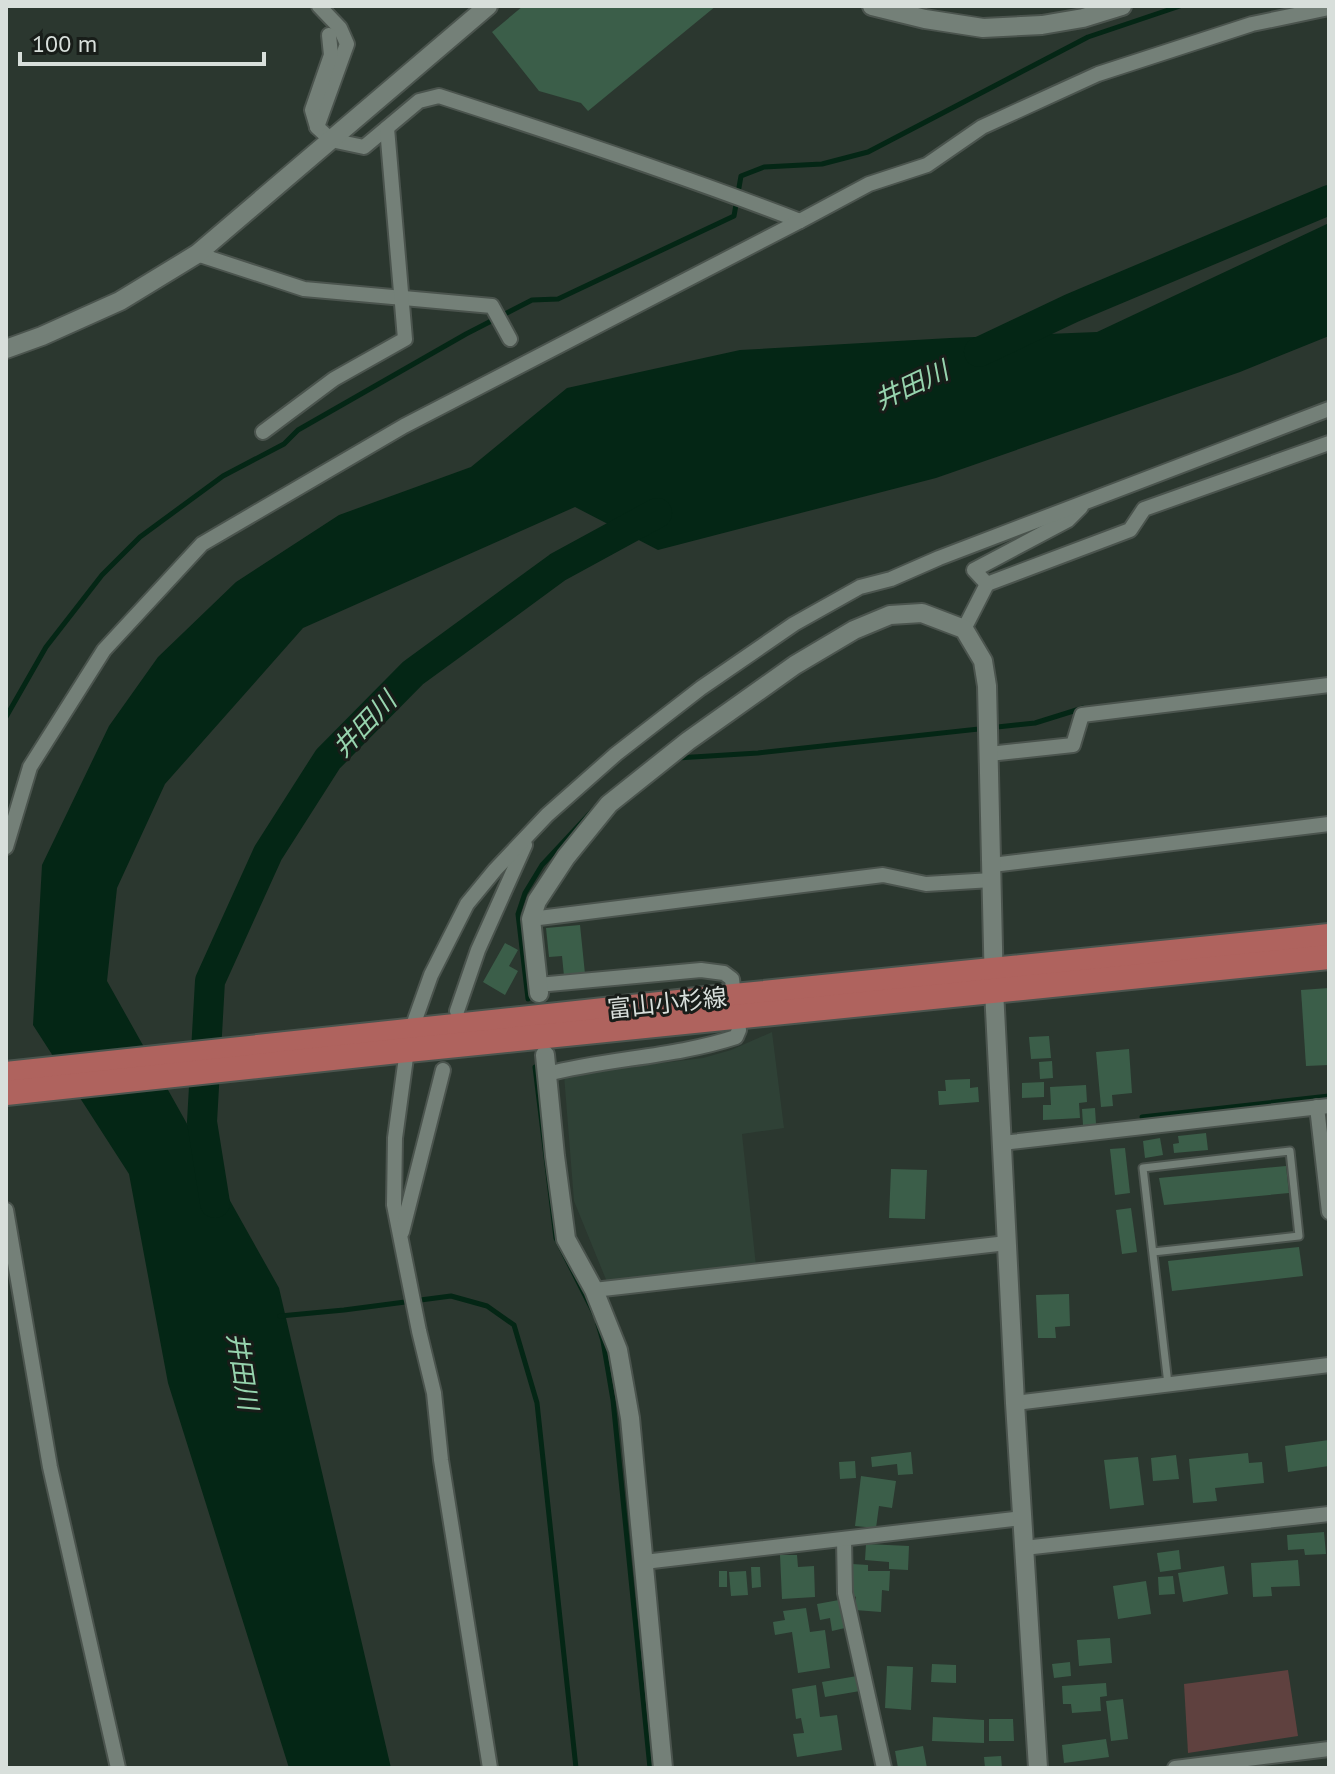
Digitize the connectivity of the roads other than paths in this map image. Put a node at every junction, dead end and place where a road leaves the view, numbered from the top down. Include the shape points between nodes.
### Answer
1 (319, 6) edge
2 (488, 6) edge
3 (872, 6) edge
4 (1122, 6) edge
5 (1329, 8) edge
6 (329, 35) dead end
7 (387, 128) junction
8 (324, 134) junction
9 (800, 221) junction
10 (197, 254) junction
11 (402, 299) junction
12 (510, 339) dead end
13 (6, 349) edge
14 (1329, 409) edge
15 (263, 432) dead end
16 (1329, 443) edge
17 (1088, 502) junction
18 (987, 584) junction
19 (964, 629) junction
20 (1329, 685) edge
21 (989, 754) junction
22 (1329, 824) edge
23 (530, 833) junction
24 (6, 847) edge
25 (992, 872) junction
26 (531, 919) junction
27 (1329, 936) edge
28 (1329, 957) edge
29 (994, 980) junction
30 (538, 989) joint
31 (735, 1006) junction
32 (457, 1011) dead end
33 (404, 1041) junction
34 (545, 1055) dead end
35 (443, 1070) dead end
36 (6, 1074) edge
37 (547, 1074) junction
38 (6, 1093) edge
39 (1323, 1107) edge
40 (1002, 1143) junction
41 (6, 1210) edge
42 (1329, 1212) edge
43 (401, 1237) junction
44 (1007, 1243) junction
45 (1153, 1252) junction
46 (6, 1253) edge
47 (16, 1271) junction
48 (594, 1290) junction
49 (1329, 1365) edge
50 (1168, 1384) junction
51 (1015, 1403) junction
52 (1329, 1514) edge
53 (1022, 1518) junction
54 (844, 1539) junction
55 (1024, 1548) junction
56 (644, 1562) junction
57 (1329, 1749) edge
58 (118, 1768) edge
59 (490, 1768) edge
60 (663, 1768) edge
61 (884, 1768) edge
62 (1038, 1768) edge
63 (1175, 1768) edge

1 - 8 street via 347,44
2 - 8 street
3 - 4 street via 983,28 1042,25
5 - 9 street via 1252,24 1098,74 982,127 927,165 869,184
6 - 8 street via 331,55 312,110
7 - 8 street via 364,147
7 - 9 street via 419,101 439,96
7 - 11 street
8 - 10 street
9 - 24 street via 404,426 202,544 104,650 30,767
10 - 11 street via 304,289
10 - 13 street via 120,301
11 - 12 street via 492,306
11 - 15 street via 405,339 334,379
14 - 17 street
16 - 18 street via 1144,509 1130,530
17 - 18 street via 1068,520 974,570
17 - 23 street via 860,587 794,624 616,754
18 - 19 street
19 - 21 street via 983,661
19 - 26 street via 922,613 890,615 795,665 609,804 566,857
20 - 21 street via 1082,715 1073,745
21 - 25 street
22 - 25 street
23 - 32 street
23 - 33 street via 467,904
25 - 26 street via 926,884 883,875
25 - 29 street
26 - 30 street
27 - 29 main road, 富山小杉線
28 - 29 main road, 富山小杉線
29 - 31 main road, 富山小杉線
29 - 40 street
30 - 31 street via 701,970 732,979
31 - 33 main road, 富山小杉線
31 - 37 street via 736,1037
33 - 36 main road, 富山小杉線
33 - 38 main road, 富山小杉線
33 - 43 street via 395,1138 394,1205
34 - 37 street
35 - 43 street
37 - 48 street via 566,1239
39 - 40 street
39 - 42 street
40 - 44 street
41 - 47 street
43 - 59 street via 434,1393
44 - 48 street
44 - 51 street
45 - 45 lane via 1143,1168 1290,1151 1299,1236
45 - 50 lane
46 - 47 street
47 - 58 street via 50,1467
48 - 56 street via 618,1350
49 - 50 street
50 - 51 street
51 - 53 street
52 - 55 street
53 - 54 street
53 - 55 street
54 - 56 street
54 - 61 street via 845,1593
55 - 62 street
56 - 60 street
57 - 63 street

